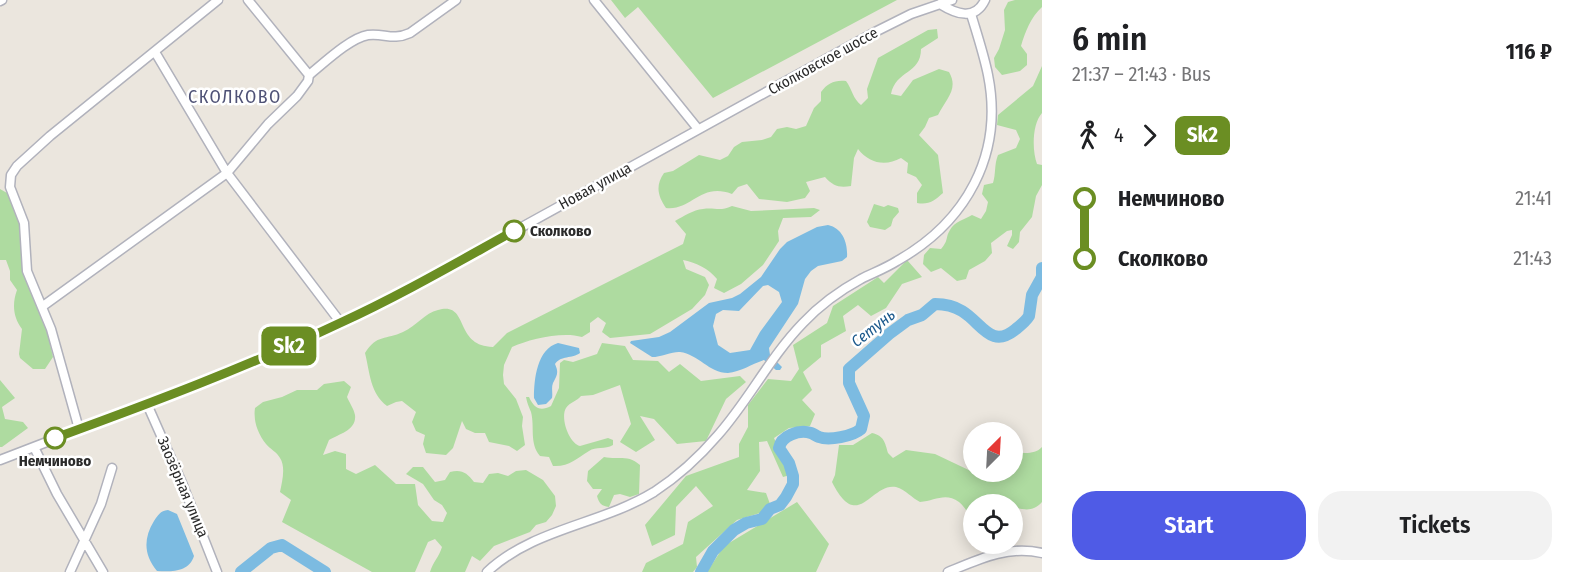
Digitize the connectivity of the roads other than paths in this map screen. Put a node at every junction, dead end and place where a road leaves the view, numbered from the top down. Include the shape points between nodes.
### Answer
1 (218, 0) edge
2 (248, 0) edge
3 (456, 0) edge
4 (594, 0) edge
5 (952, 0) edge
6 (985, 0) edge
7 (940, 4) junction
8 (970, 14) junction
9 (155, 52) junction
10 (309, 75) junction
11 (698, 129) junction
12 (226, 173) junction
13 (43, 306) junction
14 (341, 323) junction
15 (147, 404) junction
16 (79, 429) junction
17 (34, 447) junction
18 (0, 460) edge
19 (112, 468) dead end
20 (84, 542) junction
21 (1042, 553) edge
22 (70, 572) edge
23 (103, 572) edge
24 (217, 572) edge
25 (487, 572) edge
26 (948, 572) edge

1 - 9 street
2 - 10 street
3 - 10 street via 403,36 378,34 357,38
4 - 11 street
5 - 7 street, Сколковское шоссе
6 - 8 street
7 - 8 street
7 - 11 street, Сколковское шоссе via 875,32
8 - 25 street via 988,75 992,120 982,166 960,209 936,235 821,305 777,354 718,436 663,485 613,512 522,546
9 - 12 street
9 - 13 street via 50,136 11,175 10,187 24,223 27,271
10 - 12 street via 297,96 267,124
11 - 14 street, Новая улица
12 - 13 street
12 - 14 street
13 - 16 street
14 - 15 street, Новая улица
15 - 16 street, Новая улица
15 - 24 street, Заозёрная улица
16 - 17 street, Новая улица
17 - 18 street, Новая улица
17 - 20 street
19 - 20 street
20 - 22 street
20 - 23 street
21 - 26 street via 1004,551

